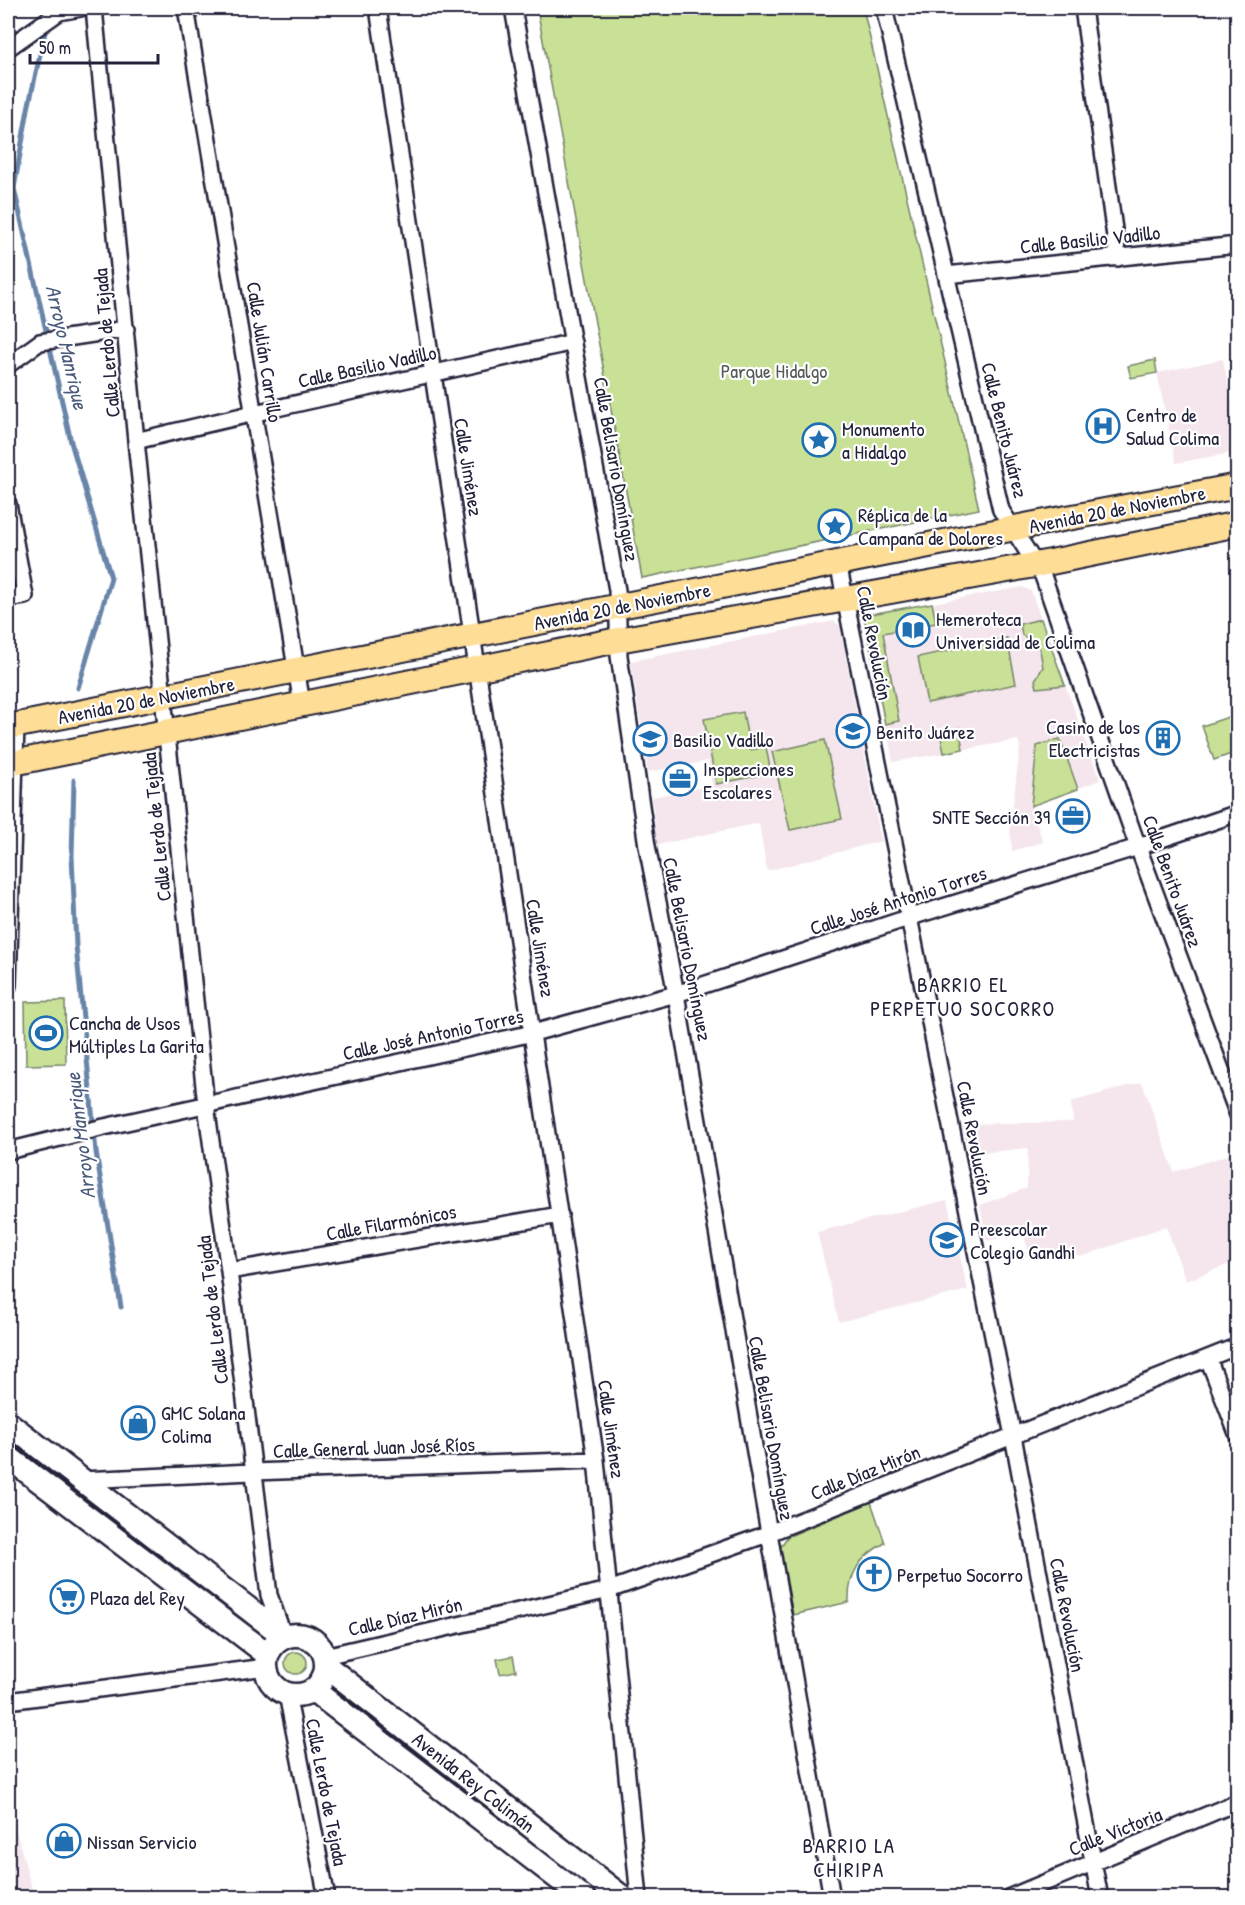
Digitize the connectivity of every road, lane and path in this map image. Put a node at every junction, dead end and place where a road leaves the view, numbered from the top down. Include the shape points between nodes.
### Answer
1 (81, 8) edge
2 (94, 8) edge
3 (186, 8) edge
4 (378, 8) edge
5 (513, 8) edge
6 (884, 8) edge
7 (1083, 8) edge
8 (8, 48) edge
9 (1238, 245) edge
10 (1118, 258) junction
11 (946, 275) junction
12 (126, 329) junction
13 (573, 342) junction
14 (8, 365) edge
15 (433, 374) junction
16 (253, 412) junction
17 (136, 441) junction
18 (1238, 486) edge
19 (8, 504) edge
20 (1238, 524) edge
21 (1013, 528) junction
22 (838, 563) junction
23 (1036, 564) junction
24 (8, 599) edge
25 (845, 599) junction
26 (617, 607) junction
27 (473, 635) junction
28 (618, 640) junction
29 (478, 668) junction
30 (296, 670) junction
31 (163, 696) junction
32 (302, 704) junction
33 (12, 726) edge
34 (167, 732) junction
35 (11, 763) edge
36 (1238, 813) edge
37 (1138, 847) junction
38 (910, 918) junction
39 (8, 986) edge
40 (675, 994) junction
41 (533, 1034) junction
42 (206, 1105) junction
43 (1238, 1115) edge
44 (8, 1151) edge
45 (560, 1215) junction
46 (229, 1271) junction
47 (1238, 1346) edge
48 (1208, 1358) junction
49 (13, 1432) edge
50 (1013, 1436) junction
51 (1238, 1436) edge
52 (8, 1457) edge
53 (596, 1460) junction
54 (252, 1472) junction
55 (81, 1480) junction
56 (768, 1533) junction
57 (609, 1590) junction
58 (285, 1637) junction
59 (267, 1661) junction
60 (326, 1661) junction
61 (313, 1690) junction
62 (287, 1694) junction
63 (8, 1701) edge
64 (1238, 1802) edge
65 (1093, 1863) junction
66 (327, 1898) edge
67 (584, 1898) edge
68 (623, 1898) edge
69 (639, 1898) edge
70 (832, 1898) edge
71 (1008, 1898) edge
72 (1100, 1898) edge

1 - 8 street via 59,12
2 - 12 street, Calle Lerdo de Tejada
3 - 16 street, Calle Julián Carrillo
4 - 15 street, Calle Jiménez
5 - 13 street, Calle Belisario Domínguez
6 - 11 street, Calle Benito Juárez
7 - 10 street
9 - 10 street, Calle Basilio Vadillo
10 - 11 street, Calle Basilio Vadillo
11 - 21 street, Calle Benito Juárez via 1002,510
12 - 14 street via 40,342
12 - 17 street, Calle Lerdo de Tejada
13 - 15 street, Calle Basilio Vadillo
13 - 26 street, Calle Belisario Domínguez
15 - 16 street, Calle Basilio Vadillo
15 - 27 street, Calle Jiménez
16 - 17 street, Calle Basilio Vadillo
16 - 30 street, Calle Julián Carrillo
17 - 31 street, Calle Lerdo de Tejada
18 - 21 main road, Avenida 20 de Noviembre
19 - 24 street via 26,596
20 - 23 main road, Avenida 20 de Noviembre
21 - 22 main road, Avenida 20 de Noviembre
21 - 23 street, Calle Benito Juárez
22 - 25 street, Calle Revolución
22 - 26 main road, Avenida 20 de Noviembre
23 - 25 main road, Avenida 20 de Noviembre
23 - 37 street, Calle Benito Juárez
25 - 28 main road, Avenida 20 de Noviembre
25 - 38 street, Calle Revolución
26 - 27 main road, Avenida 20 de Noviembre
26 - 28 street, Calle Belisario Domínguez
27 - 29 street, Calle Jiménez
27 - 30 main road, Avenida 20 de Noviembre
28 - 29 main road, Avenida 20 de Noviembre
28 - 40 street, Calle Belisario Domínguez via 647,846
29 - 32 main road, Avenida 20 de Noviembre
29 - 41 street, Calle Jiménez
30 - 31 main road, Avenida 20 de Noviembre
30 - 32 street, Calle Julián Carrillo
31 - 33 main road, Avenida 20 de Noviembre
31 - 34 street, Calle Lerdo de Tejada
32 - 34 main road, Avenida 20 de Noviembre
33 - 35 street
34 - 35 main road, Avenida 20 de Noviembre
34 - 42 street, Calle Lerdo de Tejada
35 - 39 street
36 - 37 street, Calle José Antonio Torres
37 - 38 street, Calle José Antonio Torres
37 - 43 street, Calle Benito Juárez
38 - 40 street, Calle José Antonio Torres
38 - 50 street, Calle Revolución
40 - 41 street, Calle José Antonio Torres
40 - 56 street, Calle Belisario Domínguez
41 - 42 street, Calle José Antonio Torres
41 - 45 street, Calle Jiménez
42 - 44 street, Calle José Antonio Torres
42 - 46 street, Calle Lerdo de Tejada
45 - 46 street, Calle Filarmónicos
45 - 53 street, Calle Jiménez
46 - 54 street, Calle Lerdo de Tejada
47 - 48 street, Calle Díaz Mirón
48 - 50 street, Calle Díaz Mirón
48 - 51 street
49 - 55 main road
50 - 56 street, Calle Díaz Mirón
50 - 65 street, Calle Revolución
52 - 59 main road
53 - 54 street, Calle General Juan José Ríos
53 - 57 street, Calle Jiménez
54 - 55 street, Calle General Juan José Ríos
54 - 58 street, Calle Lerdo de Tejada via 269,1595
55 - 58 main road
56 - 57 street, Calle Díaz Mirón
56 - 70 street, Calle Belisario Domínguez
57 - 60 street, Calle Díaz Mirón
57 - 69 street, Calle Jiménez
58 - 59 main road via 277,1641
58 - 60 main road via 311,1639
59 - 62 main road via 272,1684
59 - 63 street
60 - 61 main road via 320,1683
60 - 68 main road, Avenida Rey Colimán
61 - 62 main road
61 - 67 main road, Avenida Rey Colimán
62 - 66 street, Calle Lerdo de Tejada
64 - 65 street, Calle Victoria
65 - 71 street, Calle Victoria
65 - 72 street, Calle Revolución

